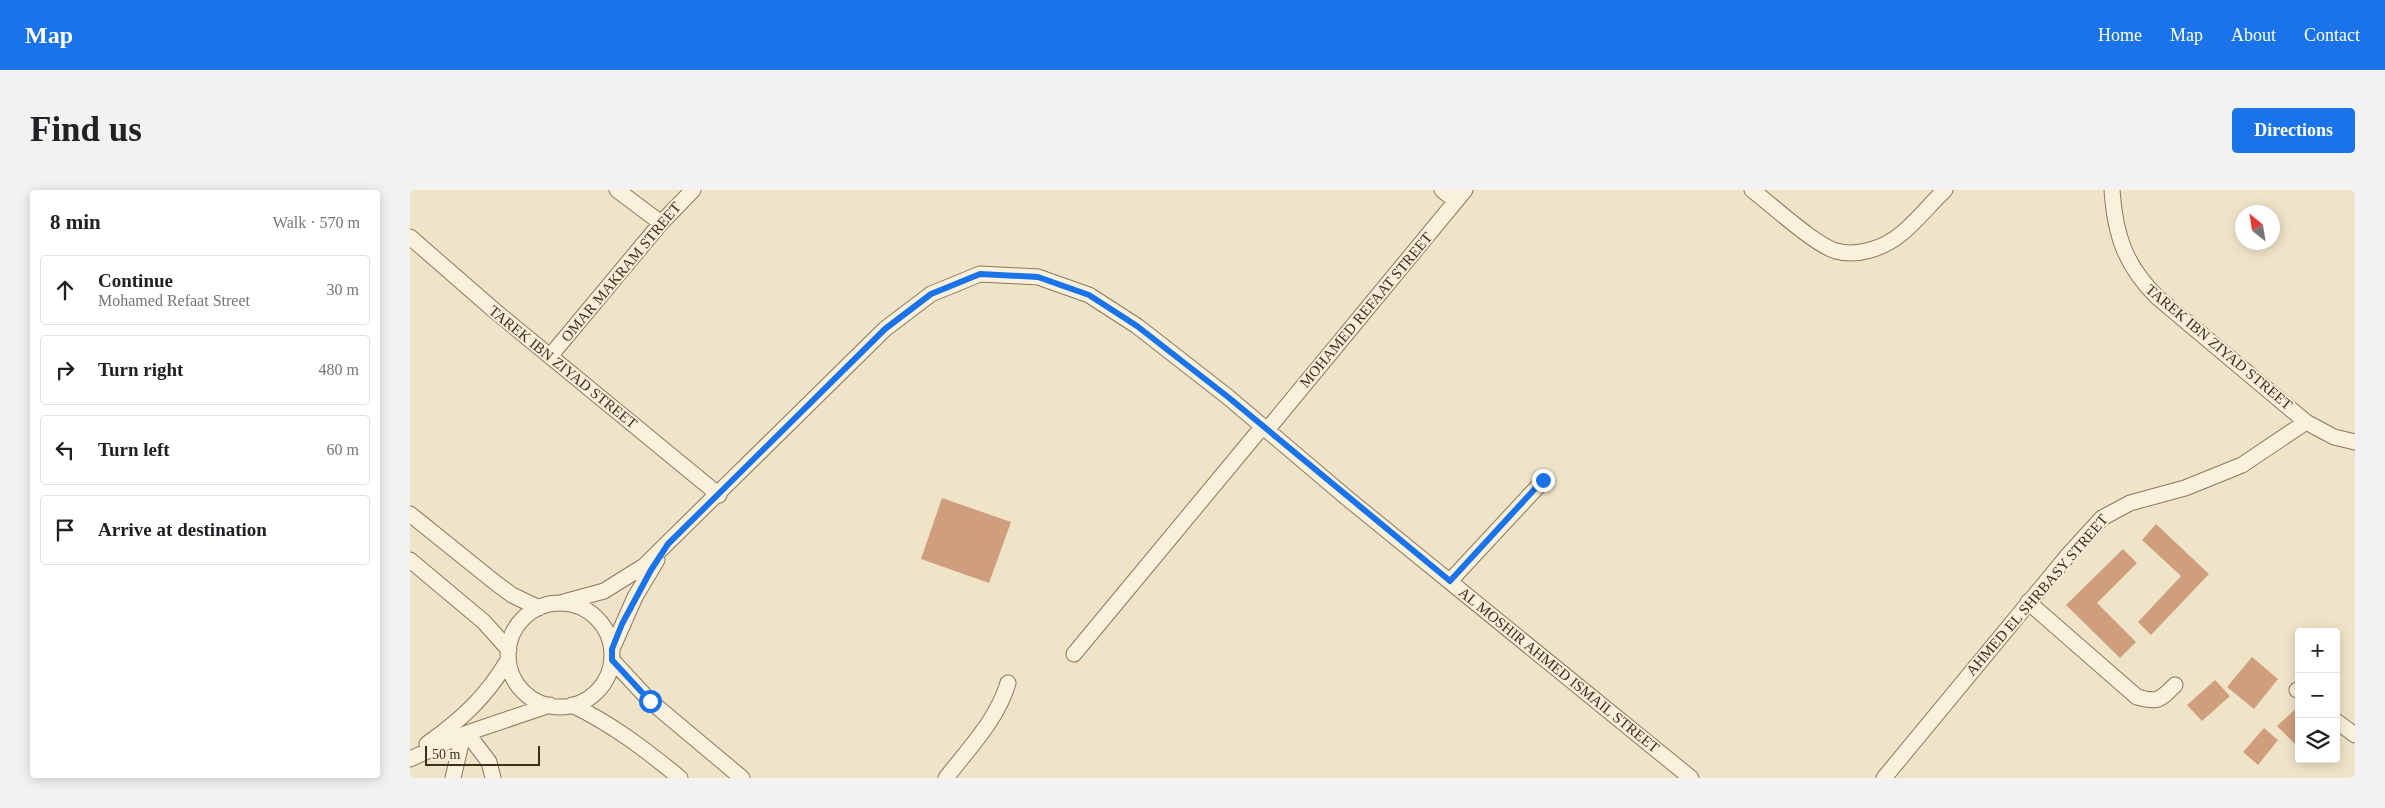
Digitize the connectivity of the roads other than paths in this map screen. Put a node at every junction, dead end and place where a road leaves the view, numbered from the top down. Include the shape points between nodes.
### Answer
1 (617, 190) edge
2 (694, 190) edge
3 (1442, 190) edge
4 (1752, 190) edge
5 (1945, 190) edge
6 (2112, 190) edge
7 (1460, 196) edge
8 (661, 223) junction
9 (410, 237) edge
10 (551, 355) junction
11 (2306, 422) junction
12 (1265, 428) junction
13 (2355, 442) edge
14 (1543, 480) dead end
15 (719, 495) junction
16 (410, 514) edge
17 (668, 544) junction
18 (410, 560) edge
19 (1450, 581) junction
20 (2028, 602) junction
21 (560, 603) junction
22 (539, 608) junction
23 (612, 654) junction
24 (1074, 654) dead end
25 (508, 655) junction
26 (1008, 683) dead end
27 (2174, 685) dead end
28 (550, 705) junction
29 (572, 705) junction
30 (2340, 723) edge
31 (465, 734) junction
32 (2355, 735) edge
33 (410, 758) edge
34 (453, 778) edge
35 (494, 778) edge
36 (680, 778) edge
37 (742, 778) edge
38 (946, 778) edge
39 (1691, 778) edge
40 (1884, 778) edge

1 - 8 street
2 - 8 street, OMAR MAKRAM STREET
3 - 7 street
4 - 5 street via 1820,243 1836,251 1849,252 1863,252 1881,246 1900,234
6 - 11 street, TAREK IBN ZIYAD STREET via 2123,250 2140,279 2157,297
7 - 12 street, MOHAMED REFAAT STREET
8 - 10 street, OMAR MAKRAM STREET
9 - 10 street, TAREK IBN ZIYAD STREET
10 - 15 street, TAREK IBN ZIYAD STREET
11 - 13 street, TAREK IBN ZIYAD STREET via 2334,437
11 - 20 street, AHMED EL SHRBASY STREET via 2242,465 2185,488 2130,503 2102,518
12 - 15 street, AL MOSHIR AHMED ISMAIL STREET via 1137,326 1089,295 1038,277 980,274 931,294 885,329
12 - 19 street, AL MOSHIR AHMED ISMAIL STREET
12 - 24 street, MOHAMED REFAAT STREET
14 - 19 street
15 - 17 street, AL MOSHIR AHMED ISMAIL STREET
16 - 22 street via 512,595
17 - 21 street, AL MOSHIR AHMED ISMAIL STREET via 644,566 611,587
17 - 23 street, AL MOSHIR AHMED ISMAIL STREET via 635,597
18 - 25 street via 484,622
19 - 39 street, AL MOSHIR AHMED ISMAIL STREET
20 - 27 street via 2137,697 2151,701 2162,698
20 - 40 street, AHMED EL SHRBASY STREET
21 - 22 street
21 - 23 street via 581,607 599,620 609,638
22 - 25 street via 515,630
23 - 29 street via 610,670 599,689
23 - 37 street via 650,701
25 - 28 street via 511,671 522,690
25 - 33 street via 494,683 480,700 455,724
26 - 38 street via 994,716
28 - 29 street
28 - 31 street
29 - 36 street via 615,728
30 - 32 street
31 - 33 street
31 - 34 street
31 - 35 street via 489,762

